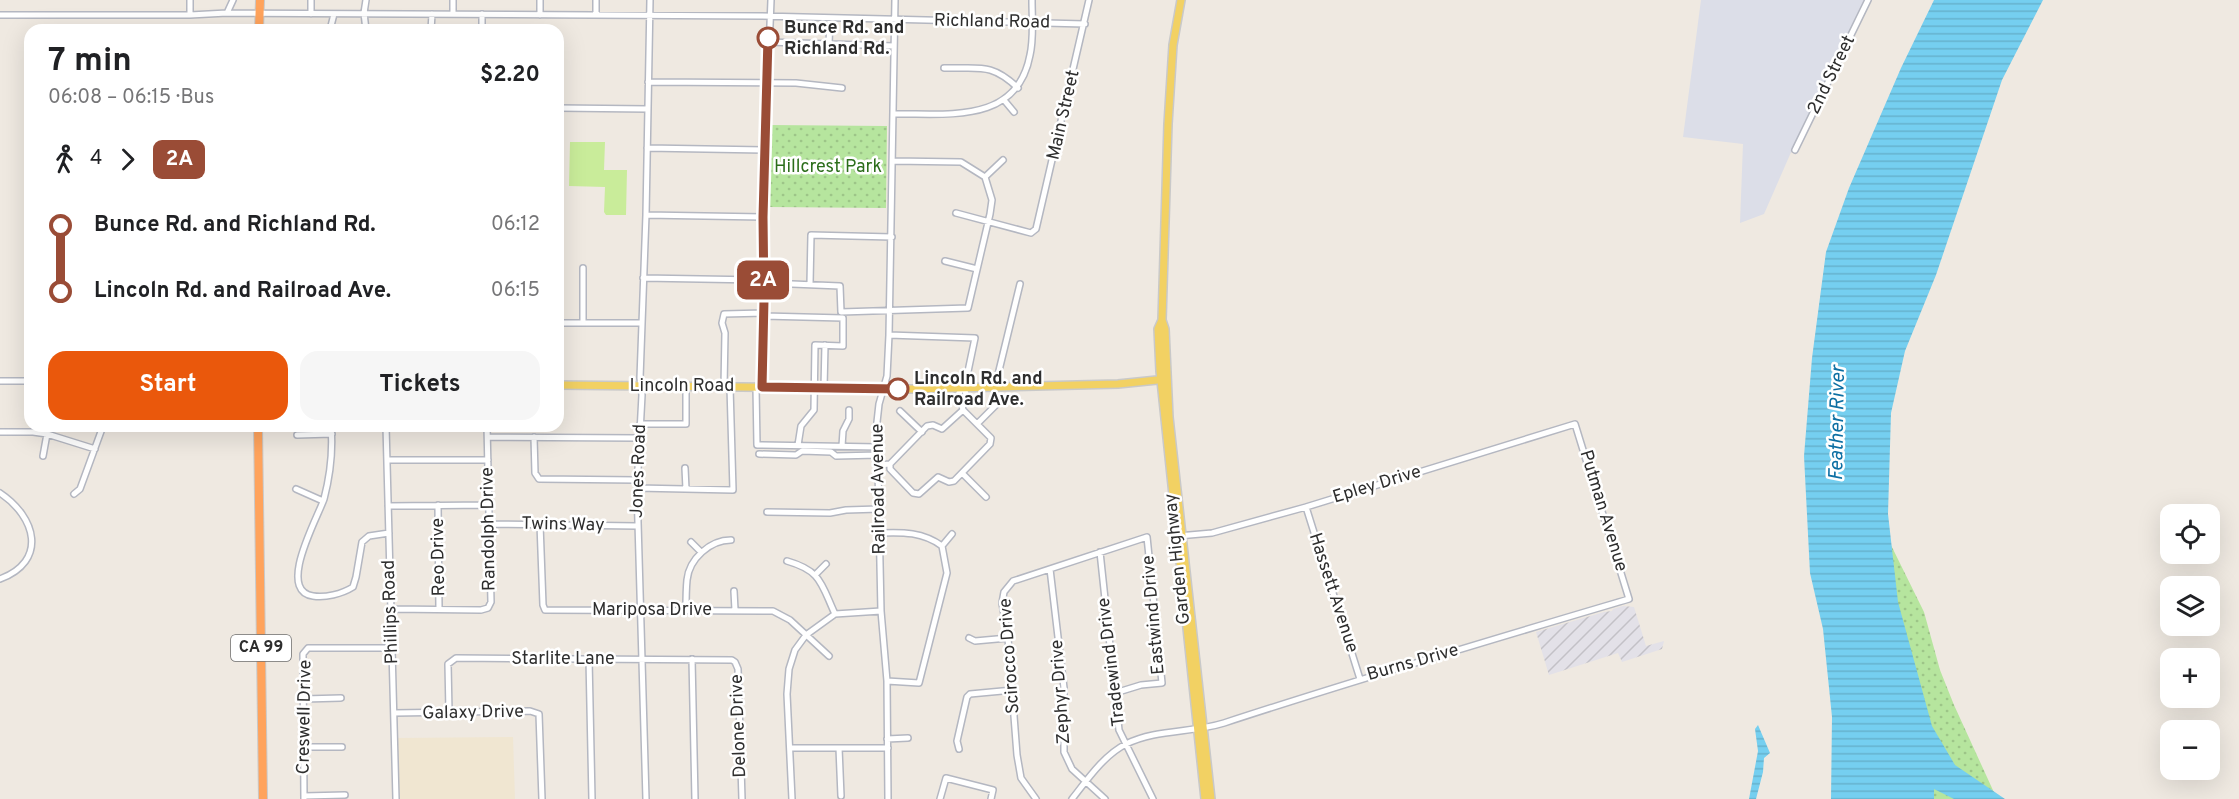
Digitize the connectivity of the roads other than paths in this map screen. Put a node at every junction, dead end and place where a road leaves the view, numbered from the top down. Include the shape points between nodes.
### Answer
1 (190, 0) edge
2 (233, 0) edge
3 (260, 0) edge
4 (311, 0) edge
5 (366, 0) edge
6 (453, 0) edge
7 (540, 0) edge
8 (596, 0) edge
9 (650, 0) edge
10 (771, 0) edge
11 (895, 0) edge
12 (1032, 0) edge
13 (1089, 0) edge
14 (1181, 0) edge
15 (1868, 0) edge
16 (227, 13) junction
17 (259, 13) junction
18 (364, 13) junction
19 (432, 14) junction
20 (453, 14) junction
21 (482, 14) junction
22 (0, 15) edge
23 (190, 15) junction
24 (310, 15) junction
25 (334, 15) junction
26 (540, 15) junction
27 (596, 15) junction
28 (650, 15) junction
29 (770, 17) junction
30 (830, 18) junction
31 (895, 19) junction
32 (1032, 22) junction
33 (259, 24) edge
34 (332, 24) edge
35 (365, 24) edge
36 (431, 24) edge
37 (482, 24) edge
38 (1085, 24) junction
39 (768, 42) junction
40 (830, 44) junction
41 (894, 46) junction
42 (944, 68) dead end
43 (648, 82) junction
44 (766, 83) junction
45 (842, 88) dead end
46 (1018, 88) junction
47 (1004, 100) junction
48 (564, 108) edge
49 (648, 109) junction
50 (1014, 112) dead end
51 (893, 114) junction
52 (647, 148) junction
53 (765, 150) junction
54 (1795, 150) dead end
55 (1003, 160) dead end
56 (893, 161) junction
57 (985, 177) junction
58 (956, 213) dead end
59 (646, 215) junction
60 (763, 217) junction
61 (988, 223) junction
62 (892, 237) junction
63 (945, 261) dead end
64 (583, 268) dead end
65 (977, 269) junction
66 (643, 278) junction
67 (764, 282) junction
68 (810, 284) junction
69 (1020, 284) dead end
70 (890, 310) junction
71 (764, 315) junction
72 (564, 322) edge
73 (583, 323) junction
74 (641, 323) junction
75 (890, 335) junction
76 (825, 345) junction
77 (1163, 380) junction
78 (0, 381) edge
79 (24, 381) edge
80 (564, 385) edge
81 (641, 386) junction
82 (686, 387) junction
83 (727, 387) junction
84 (759, 387) junction
85 (994, 387) junction
86 (814, 388) junction
87 (824, 388) junction
88 (963, 388) junction
89 (883, 389) junction
90 (998, 403) dead end
91 (963, 408) junction
92 (849, 410) dead end
93 (900, 411) dead end
94 (978, 423) junction
95 (640, 424) junction
96 (1575, 424) joint
97 (0, 432) edge
98 (101, 432) edge
99 (258, 432) edge
100 (386, 432) edge
101 (488, 432) edge
102 (922, 432) junction
103 (332, 434) joint
104 (47, 435) junction
105 (297, 435) dead end
106 (534, 436) junction
107 (488, 437) junction
108 (639, 438) junction
109 (798, 445) junction
110 (842, 446) junction
111 (878, 447) junction
112 (95, 450) junction
113 (759, 454) dead end
114 (878, 455) junction
115 (43, 456) dead end
116 (387, 460) junction
117 (488, 460) junction
118 (878, 467) junction
119 (890, 467) junction
120 (685, 468) dead end
121 (962, 473) junction
122 (637, 480) junction
123 (637, 488) junction
124 (296, 489) dead end
125 (686, 489) junction
126 (0, 493) edge
127 (74, 494) dead end
128 (986, 497) dead end
129 (323, 501) junction
130 (438, 505) junction
131 (489, 505) junction
132 (388, 506) junction
133 (1306, 507) junction
134 (879, 509) junction
135 (767, 512) dead end
136 (489, 524) junction
137 (540, 524) junction
138 (637, 526) junction
139 (389, 533) junction
140 (880, 533) junction
141 (952, 534) dead end
142 (1179, 536) junction
143 (1147, 537) joint
144 (731, 540) dead end
145 (691, 542) dead end
146 (942, 546) junction
147 (701, 552) junction
148 (1100, 552) junction
149 (787, 561) dead end
150 (826, 564) dead end
151 (1050, 569) junction
152 (816, 574) junction
153 (0, 579) edge
154 (734, 591) dead end
155 (1629, 599) joint
156 (392, 609) junction
157 (439, 609) junction
158 (641, 610) junction
159 (686, 610) junction
160 (735, 610) junction
161 (881, 611) junction
162 (835, 614) junction
163 (806, 635) junction
164 (969, 638) dead end
165 (1008, 638) junction
166 (392, 648) junction
167 (829, 656) dead end
168 (641, 658) junction
169 (589, 659) junction
170 (692, 659) junction
171 (728, 659) joint
172 (1360, 679) junction
173 (887, 681) junction
174 (1013, 690) junction
175 (1115, 693) junction
176 (341, 698) dead end
177 (304, 699) junction
178 (449, 712) junction
179 (394, 713) junction
180 (1200, 729) junction
181 (908, 738) dead end
182 (887, 739) junction
183 (1125, 744) junction
184 (305, 747) junction
185 (342, 747) dead end
186 (790, 748) junction
187 (839, 748) junction
188 (888, 748) junction
189 (959, 749) dead end
190 (1085, 782) junction
191 (345, 795) dead end
192 (841, 796) dead end
193 (304, 797) edge
194 (263, 799) edge
195 (396, 799) edge
196 (542, 799) edge
197 (592, 799) edge
198 (646, 799) edge
199 (695, 799) edge
200 (742, 799) edge
201 (792, 799) edge
202 (888, 799) edge
203 (940, 799) edge
204 (991, 799) edge
205 (1036, 799) edge
206 (1072, 799) edge
207 (1105, 799) edge
208 (1153, 799) edge
209 (1205, 799) edge
210 (1211, 799) edge

1 - 23 street
2 - 16 street
3 - 17 highway
4 - 24 street
5 - 18 street
6 - 20 street
7 - 26 street
8 - 27 street
9 - 28 street, Jones Road
10 - 29 street
11 - 31 street, Railroad Avenue
12 - 32 street
13 - 38 street, Main Street
14 - 77 main road, Garden Highway via 1173,45 1167,136 1162,320 1158,329
15 - 54 street, 2nd Street
16 - 17 street, Richland Road
16 - 23 street, Richland Road
17 - 24 street, Richland Road
17 - 33 highway
18 - 19 street, Richland Road
18 - 25 street, Richland Road
18 - 35 street
19 - 20 street, Richland Road
19 - 36 street
20 - 21 street, Richland Road
21 - 26 street, Richland Road
21 - 37 street
22 - 23 street, Richland Road
24 - 25 street, Richland Road
25 - 34 street
26 - 27 street, Richland Road
27 - 28 street, Richland Road
28 - 29 street, Richland Road
28 - 43 street, Jones Road
29 - 30 street, Richland Road
29 - 39 street
30 - 31 street, Richland Road
30 - 40 street
31 - 32 street, Richland Road
31 - 41 street, Railroad Avenue
32 - 38 street, Richland Road
32 - 46 street via 1031,53
38 - 61 street, Main Street via 1036,229 1031,233
39 - 40 street
39 - 44 street
40 - 41 street
41 - 51 street, Railroad Avenue
42 - 46 street via 992,69
43 - 44 street
43 - 49 street, Jones Road
44 - 45 street
44 - 53 street
46 - 47 street
47 - 50 street
47 - 51 street via 969,113
48 - 49 street
49 - 52 street, Jones Road
51 - 56 street, Railroad Avenue
52 - 53 street
52 - 59 street, Jones Road
53 - 60 street
55 - 57 street
56 - 57 street via 961,162
56 - 62 street, Railroad Avenue
57 - 61 street via 992,200
58 - 61 street
59 - 60 street
59 - 66 street, Jones Road
60 - 67 street
61 - 65 street
62 - 68 street via 811,235
62 - 70 street, Railroad Avenue
63 - 65 street
64 - 73 street
65 - 70 street via 968,308
66 - 67 street
66 - 74 street, Jones Road
67 - 68 street
67 - 71 street
68 - 70 street via 840,286 841,312
69 - 85 street
70 - 75 street, Railroad Avenue
71 - 76 street via 843,318 843,346
71 - 83 street via 724,314
71 - 84 street
72 - 73 street
73 - 74 street
74 - 81 street, Jones Road
75 - 88 street via 975,338
75 - 89 street, Railroad Avenue
76 - 86 street via 815,345
76 - 87 street
77 - 85 main road, Lincoln Road
77 - 142 main road, Garden Highway
78 - 79 street
80 - 81 main road, Lincoln Road
81 - 82 main road, Lincoln Road
81 - 95 street, Jones Road
82 - 83 main road, Lincoln Road
82 - 95 street via 686,424
83 - 84 main road, Lincoln Road
83 - 125 street via 733,490
84 - 86 main road, Lincoln Road
84 - 109 street via 757,445
85 - 88 main road, Lincoln Road
86 - 87 main road, Lincoln Road
86 - 109 street via 814,410 801,426
87 - 89 main road, Lincoln Road
88 - 89 main road, Lincoln Road
88 - 91 street via 967,400
89 - 111 street, Railroad Avenue via 878,412
90 - 94 street
91 - 94 street
91 - 102 street via 942,429 930,425
92 - 110 street
93 - 102 street
94 - 121 street via 991,441
95 - 108 street, Jones Road
96 - 133 street, Epley Drive
96 - 155 street, Putman Avenue
97 - 104 street
98 - 112 street
99 - 194 highway, CA 99
100 - 116 street, Phillips Road
101 - 107 street, Randolph Drive
102 - 119 street
103 - 105 street
103 - 129 street
104 - 112 street
104 - 115 street
106 - 107 street
106 - 108 street
106 - 122 street via 535,473 539,479
107 - 117 street, Randolph Drive
108 - 122 street, Jones Road
109 - 110 street
110 - 111 street
111 - 114 street, Railroad Avenue
112 - 127 street via 80,489
113 - 114 street via 796,455 802,451 831,452 836,456
114 - 118 street, Railroad Avenue
116 - 117 street
116 - 132 street, Phillips Road
117 - 131 street, Randolph Drive
118 - 119 street
118 - 134 street, Railroad Avenue
119 - 121 street via 916,494 921,494 938,477 951,482
120 - 125 street
121 - 128 street
122 - 123 street, Jones Road
123 - 125 street
123 - 138 street, Jones Road
124 - 129 street
126 - 153 street via 22,514 32,533 32,548 26,562 16,573
129 - 139 street via 304,546 298,574 298,585 306,594 324,596 352,587 362,542 369,536
130 - 131 street
130 - 132 street
130 - 157 street, Reo Drive
131 - 136 street, Randolph Drive
132 - 139 street, Phillips Road
133 - 142 street, Epley Drive via 1212,533
133 - 172 street, Hassett Avenue
134 - 135 street
134 - 140 street, Railroad Avenue
136 - 137 street, Twins Way
136 - 157 street, Randolph Drive via 488,608
137 - 138 street, Twins Way
137 - 158 street, Mariposa Drive via 545,610
138 - 158 street, Jones Road
139 - 156 street, Phillips Road
140 - 146 street via 907,532 931,538
140 - 161 street, Railroad Avenue
141 - 146 street
142 - 180 main road, Garden Highway
143 - 148 street, Scirocco Drive
143 - 175 street, Eastwind Drive via 1162,683
144 - 147 street
145 - 147 street
146 - 173 street via 947,573 919,683
147 - 159 street via 687,579
148 - 151 street, Scirocco Drive
148 - 175 street, Tradewind Drive
149 - 152 street
150 - 152 street
151 - 165 street, Scirocco Drive via 1013,580 1004,592
151 - 190 street, Zephyr Drive via 1064,688 1064,752 1072,769
152 - 162 street
154 - 160 street
155 - 172 street, Burns Drive
156 - 157 street, Randolph Drive
156 - 166 street, Phillips Road
158 - 159 street, Mariposa Drive
158 - 168 street, Jones Road
159 - 160 street, Mariposa Drive
160 - 163 street, Mariposa Drive via 780,613
161 - 162 street
161 - 173 street, Railroad Avenue
162 - 163 street
163 - 167 street, Mariposa Drive
163 - 186 street via 795,650 789,669
164 - 165 street
165 - 174 street, Scirocco Drive
166 - 177 street, Creswell Drive via 308,648 303,654
166 - 179 street, Phillips Road
168 - 169 street, Starlite Lane
168 - 170 street, Starlite Lane
168 - 198 street, Jones Road
169 - 178 street, Starlite Lane via 456,658 448,664
169 - 197 street
170 - 171 street, Starlite Lane
170 - 199 street
171 - 200 street, Delone Drive via 738,669
172 - 180 street, Burns Drive
173 - 182 street, Railroad Avenue
174 - 189 street via 967,697 957,741
174 - 205 street, Scirocco Drive via 1021,778
175 - 183 street, Tradewind Drive via 1119,730
176 - 177 street
177 - 184 street, Creswell Drive
178 - 179 street, Galaxy Drive
178 - 196 street, Galaxy Drive via 538,714
179 - 195 street, Phillips Road
180 - 183 street, Burns Drive via 1148,736
180 - 209 main road, Garden Highway
180 - 210 main road, Garden Highway
181 - 182 street
182 - 188 street, Railroad Avenue
183 - 190 street
183 - 208 street, Tradewind Drive
184 - 185 street
184 - 193 street, Creswell Drive
186 - 187 street
186 - 201 street
187 - 188 street
187 - 192 street
188 - 202 street, Railroad Avenue
190 - 206 street
190 - 207 street, Zephyr Drive
191 - 193 street
203 - 204 street via 946,778 993,790

